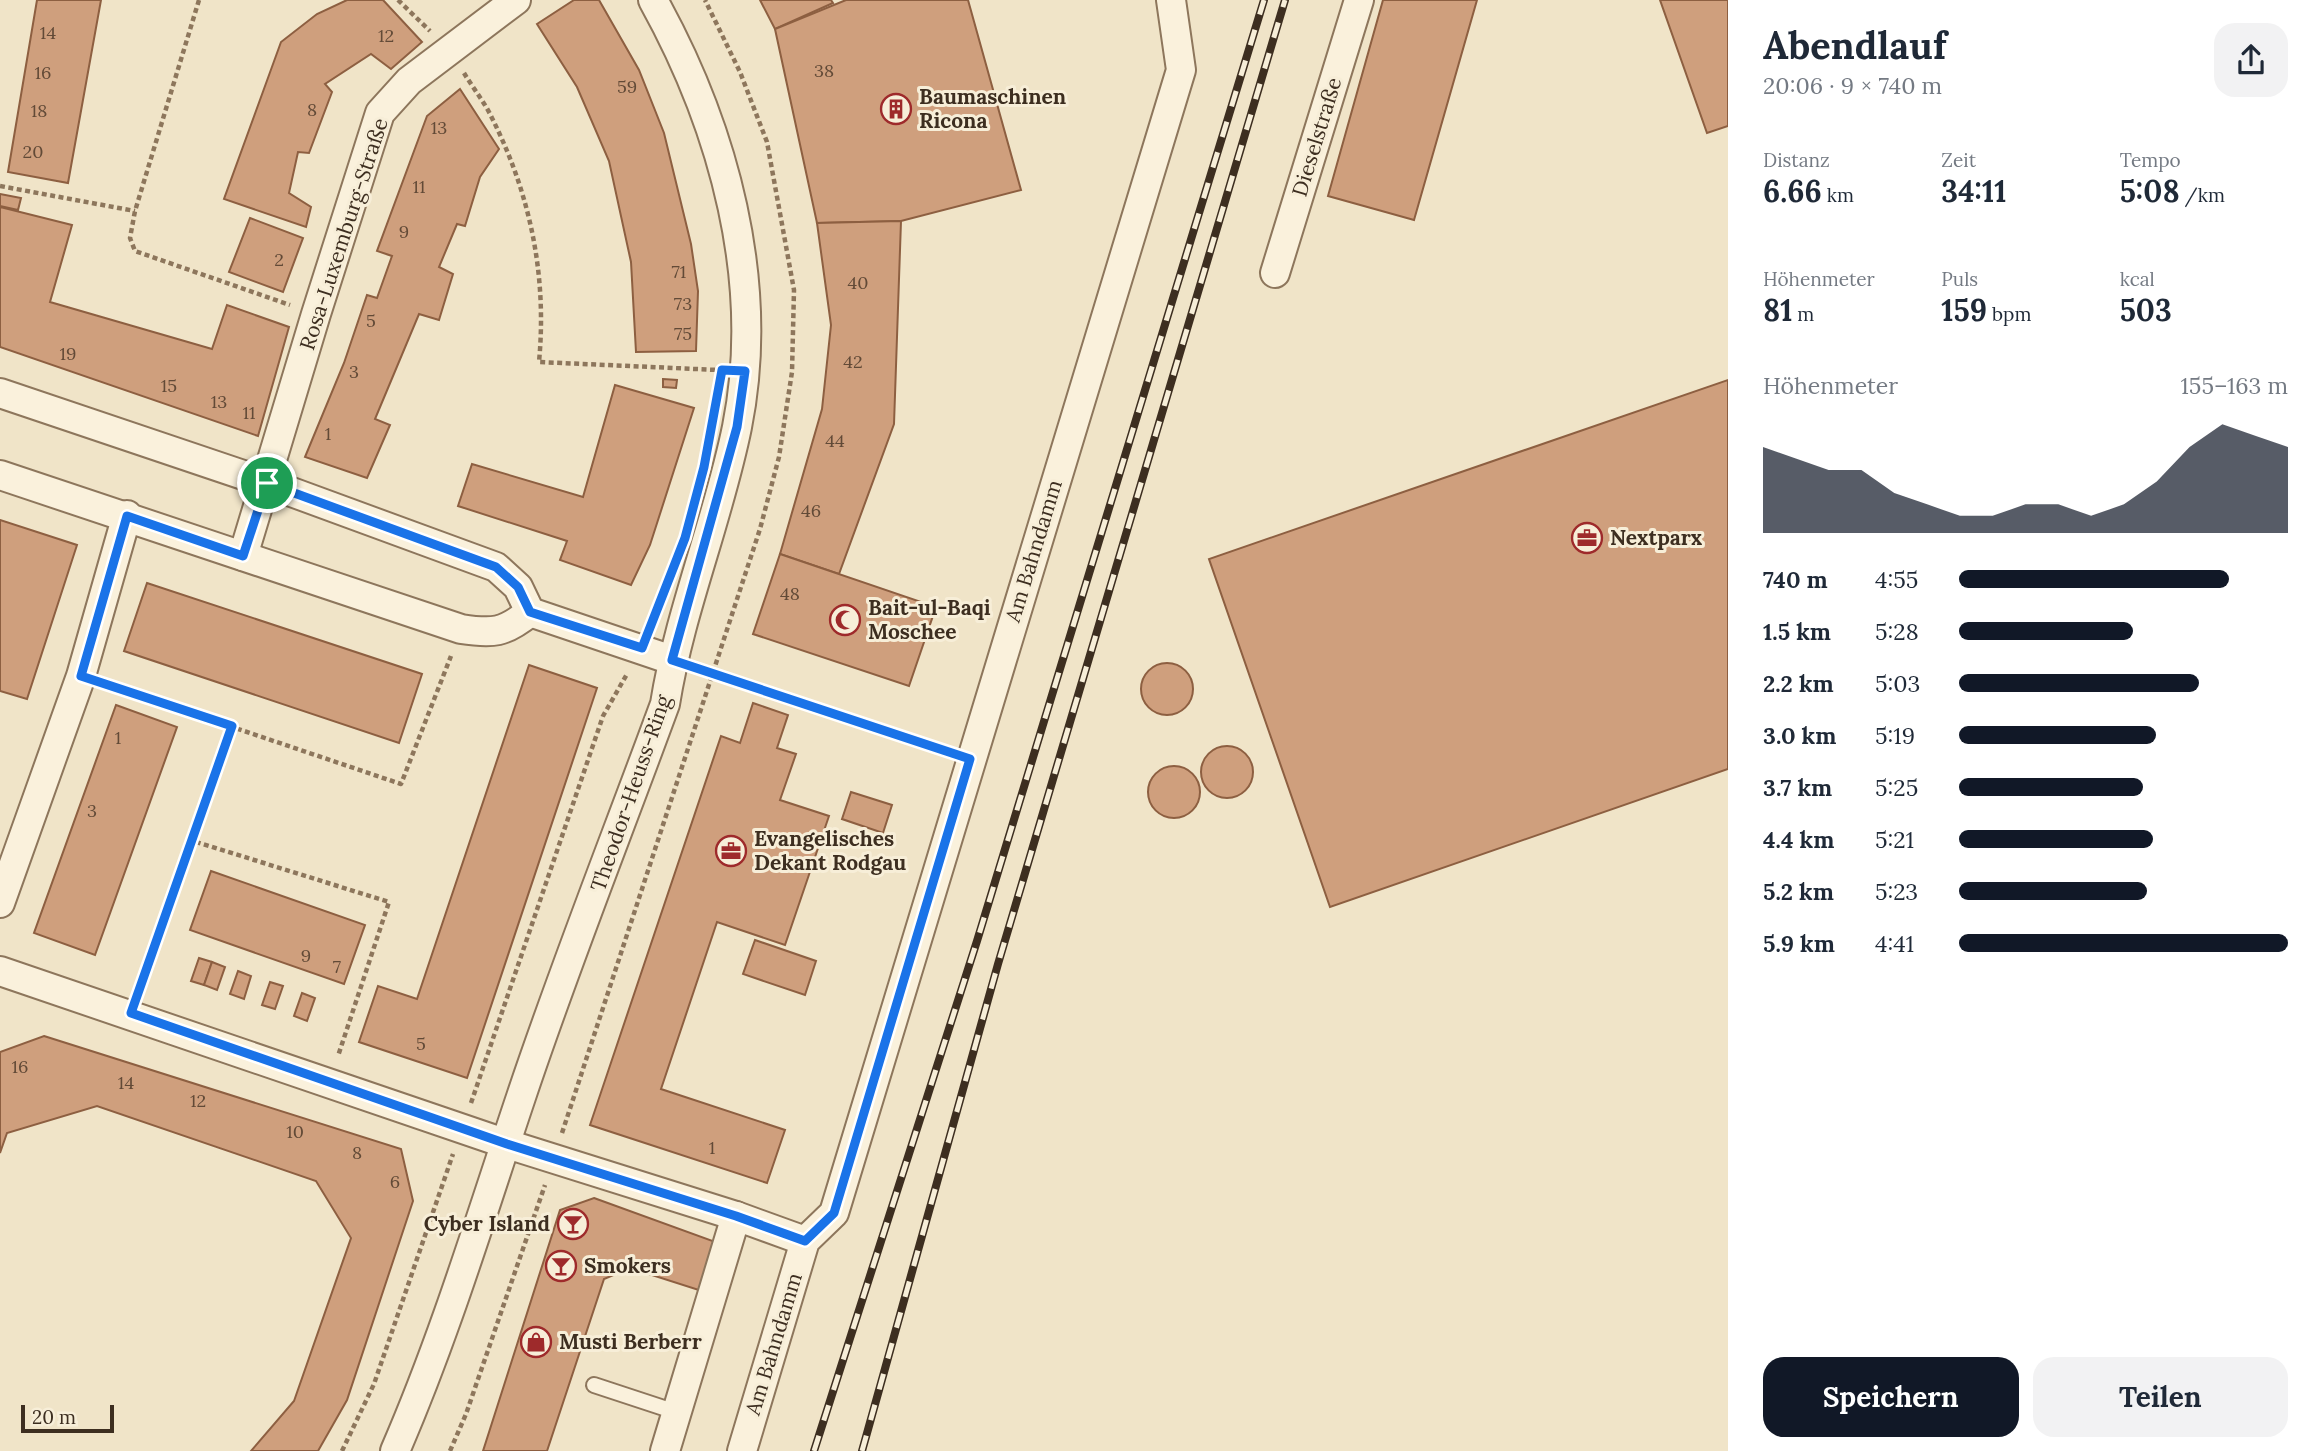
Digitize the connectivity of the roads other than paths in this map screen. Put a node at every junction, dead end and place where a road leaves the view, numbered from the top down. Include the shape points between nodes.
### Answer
1 (516, 0) edge
2 (653, 0) edge
3 (1171, 0) edge
4 (1359, 0) edge
5 (1275, 273) dead end
6 (0, 393) edge
7 (0, 475) edge
8 (267, 483) junction
9 (127, 516) junction
10 (243, 556) junction
11 (530, 612) junction
12 (672, 660) junction
13 (0, 903) edge
14 (0, 971) edge
15 (507, 1144) junction
16 (736, 1216) junction
17 (805, 1241) junction
18 (594, 1385) dead end
19 (677, 1412) junction
20 (395, 1451) edge
21 (665, 1451) edge
22 (742, 1451) edge

1 - 8 street, Rosa-Luxemburg-Straße via 409,81 380,113
2 - 12 street, Theodor-Heuss-Ring via 674,37 728,186 744,277 747,333 737,427
3 - 17 street, Am Bahndamm via 1181,70 834,1213
4 - 5 street, Dieselstraße
6 - 8 street
7 - 9 street
8 - 10 street, Rosa-Luxemburg-Straße
8 - 11 street via 496,567 518,587
9 - 10 street
9 - 13 street via 81,676
10 - 11 street via 461,629 491,633 514,625
11 - 12 street
12 - 15 street, Theodor-Heuss-Ring via 665,704
14 - 15 street
15 - 16 street
15 - 20 street, Theodor-Heuss-Ring
16 - 17 street
16 - 19 street
17 - 22 street, Am Bahndamm
18 - 19 lane
19 - 21 street

